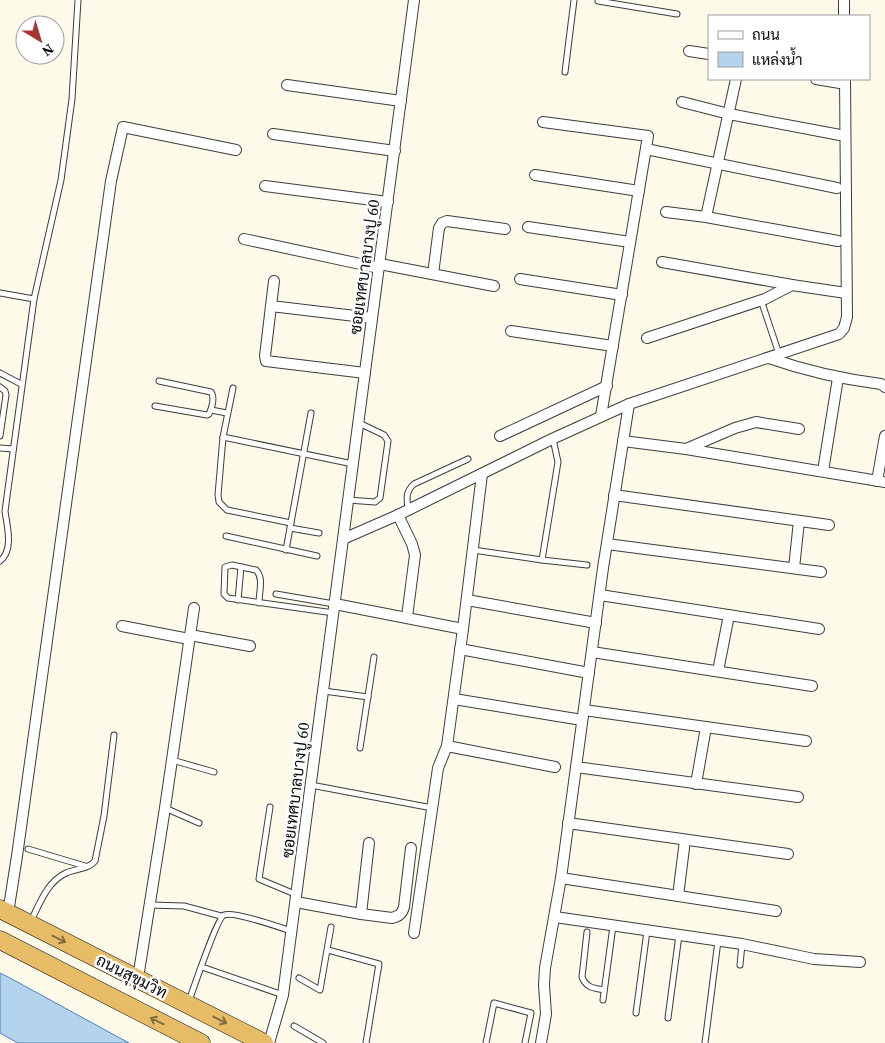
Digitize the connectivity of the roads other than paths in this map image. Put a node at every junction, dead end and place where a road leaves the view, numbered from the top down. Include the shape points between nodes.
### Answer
1 (78, 0) edge
2 (414, 0) edge
3 (574, 0) edge
4 (597, 0) edge
5 (844, 0) edge
6 (677, 14) dead end
7 (844, 15) edge
8 (689, 51) dead end
9 (708, 54) edge
10 (565, 72) dead end
11 (736, 80) edge
12 (829, 80) edge
13 (842, 81) edge
14 (287, 85) dead end
15 (401, 101) junction
16 (682, 102) dead end
17 (729, 114) junction
18 (543, 122) dead end
19 (273, 134) dead end
20 (840, 135) dead end
21 (646, 149) junction
22 (236, 150) dead end
23 (395, 151) junction
24 (718, 164) junction
25 (535, 175) dead end
26 (265, 186) dead end
27 (837, 188) dead end
28 (639, 191) junction
29 (388, 202) junction
30 (666, 212) dead end
31 (706, 217) junction
32 (528, 227) dead end
33 (504, 228) dead end
34 (244, 239) dead end
35 (630, 242) junction
36 (838, 242) dead end
37 (662, 262) dead end
38 (380, 266) junction
39 (433, 274) junction
40 (520, 279) dead end
41 (274, 281) dead end
42 (792, 285) junction
43 (494, 286) dead end
44 (846, 293) junction
45 (0, 294) edge
46 (622, 295) junction
47 (34, 299) junction
48 (761, 300) junction
49 (271, 306) junction
50 (372, 318) junction
51 (512, 331) dead end
52 (647, 338) dead end
53 (613, 346) junction
54 (779, 354) junction
55 (769, 358) junction
56 (0, 372) edge
57 (365, 374) junction
58 (838, 378) junction
59 (159, 381) dead end
60 (22, 384) junction
61 (606, 386) junction
62 (0, 387) edge
63 (885, 387) edge
64 (233, 388) dead end
65 (628, 404) junction
66 (155, 406) dead end
67 (211, 410) junction
68 (227, 413) junction
69 (311, 413) dead end
70 (601, 416) junction
71 (358, 423) junction
72 (799, 429) dead end
73 (0, 436) edge
74 (500, 436) dead end
75 (885, 436) edge
76 (223, 437) junction
77 (552, 439) junction
78 (623, 441) junction
79 (0, 448) edge
80 (686, 449) junction
81 (13, 450) junction
82 (304, 454) junction
83 (468, 459) dead end
84 (353, 464) junction
85 (823, 471) junction
86 (482, 474) junction
87 (881, 482) edge
88 (614, 495) junction
89 (348, 500) junction
90 (408, 510) junction
91 (398, 515) junction
92 (799, 521) junction
93 (291, 525) junction
94 (829, 525) dead end
95 (319, 533) dead end
96 (226, 536) dead end
97 (343, 539) junction
98 (607, 544) junction
99 (286, 550) junction
100 (473, 550) junction
101 (317, 556) dead end
102 (542, 560) junction
103 (0, 561) edge
104 (587, 565) dead end
105 (241, 567) junction
106 (794, 568) junction
107 (821, 572) dead end
108 (276, 594) dead end
109 (600, 595) junction
110 (238, 600) junction
111 (467, 600) junction
112 (258, 603) junction
113 (194, 608) dead end
114 (334, 609) junction
115 (729, 615) junction
116 (407, 617) junction
117 (596, 623) junction
118 (122, 626) dead end
119 (463, 629) junction
120 (819, 629) dead end
121 (190, 637) junction
122 (250, 646) dead end
123 (460, 649) junction
124 (592, 652) junction
125 (374, 657) dead end
126 (718, 672) junction
127 (589, 673) junction
128 (812, 686) dead end
129 (324, 690) junction
130 (368, 697) junction
131 (454, 699) junction
132 (583, 715) junction
133 (706, 727) junction
134 (114, 736) dead end
135 (806, 741) dead end
136 (447, 746) junction
137 (360, 748) dead end
138 (172, 760) junction
139 (554, 767) dead end
140 (576, 767) junction
141 (214, 772) dead end
142 (696, 784) junction
143 (311, 785) junction
144 (798, 797) dead end
145 (270, 807) dead end
146 (427, 807) dead end
147 (165, 808) junction
148 (199, 823) dead end
149 (568, 823) junction
150 (685, 840) junction
151 (369, 843) dead end
152 (411, 848) dead end
153 (28, 850) dead end
154 (788, 854) dead end
155 (85, 866) junction
156 (561, 878) junction
157 (678, 896) junction
158 (296, 898) junction
159 (150, 905) junction
160 (4, 911) edge
161 (776, 911) dead end
162 (361, 914) junction
163 (221, 916) junction
164 (555, 917) junction
165 (29, 924) junction
166 (613, 926) junction
167 (330, 927) dead end
168 (292, 931) junction
169 (647, 931) junction
170 (587, 932) dead end
171 (414, 933) dead end
172 (679, 935) junction
173 (718, 940) junction
174 (2, 944) edge
175 (742, 944) junction
176 (328, 950) junction
177 (860, 962) dead end
178 (740, 965) dead end
179 (202, 966) junction
180 (138, 978) junction
181 (298, 978) dead end
182 (604, 990) junction
183 (282, 995) junction
184 (603, 1000) dead end
185 (188, 1004) junction
186 (636, 1013) dead end
187 (668, 1018) dead end
188 (294, 1026) dead end
189 (175, 1037) edge
190 (317, 1041) edge
191 (201, 1043) edge
192 (264, 1043) edge
193 (269, 1043) edge
194 (323, 1043) edge
195 (366, 1043) edge
196 (486, 1043) edge
197 (525, 1043) edge
198 (541, 1043) edge
199 (705, 1043) edge

1 - 47 lane via 72,99 61,180
2 - 15 street, ซอยเทศบาลบางปู 60
3 - 10 lane
4 - 6 lane
5 - 7 street
8 - 9 street
11 - 17 street
12 - 13 street
13 - 44 street
14 - 15 street
15 - 23 street, ซอยเทศบาลบางปู 60
16 - 17 street
17 - 20 street
17 - 24 street
18 - 21 street via 648,136
19 - 23 street
21 - 24 street
21 - 28 street
22 - 160 street via 122,127 111,182 19,847
23 - 29 street, ซอยเทศบาลบางปู 60
24 - 27 street
24 - 31 street
25 - 28 street
26 - 29 street
28 - 35 street
29 - 38 street, ซอยเทศบาลบางปู 60
30 - 31 street
31 - 36 street
32 - 35 street
33 - 39 street via 442,223
34 - 38 street
35 - 46 street
37 - 42 street
38 - 39 street
38 - 50 street, ซอยเทศบาลบางปู 60
39 - 43 street
40 - 46 street
41 - 49 street
42 - 44 street
42 - 48 street
44 - 54 street via 847,317 839,334
45 - 47 lane
46 - 53 street
47 - 60 lane
48 - 52 street
48 - 54 lane
49 - 50 street
49 - 57 street via 266,360
50 - 57 street, ซอยเทศบาลบางปู 60
51 - 53 street
53 - 61 street
54 - 55 street
55 - 58 street
55 - 65 street
56 - 60 lane
57 - 71 street, ซอยเทศบาลบางปู 60
58 - 63 street
58 - 85 street
59 - 67 lane via 210,392 213,397
60 - 81 lane
61 - 70 street
61 - 74 street
62 - 73 lane via 6,395
64 - 68 lane
65 - 70 street
65 - 78 street
66 - 67 lane via 207,415
67 - 68 lane
68 - 76 lane
69 - 82 lane
70 - 77 street
71 - 84 street, ซอยเทศบาลบางปู 60
71 - 89 lane via 384,435 388,441 378,501
72 - 80 street via 756,422
75 - 87 street
76 - 82 lane
76 - 93 lane via 218,494 222,507
77 - 86 street
77 - 102 lane via 558,462
78 - 80 street
78 - 88 street
79 - 81 lane
80 - 85 street
81 - 103 lane via 5,511 8,542 4,558
82 - 84 lane
82 - 93 lane
83 - 90 lane via 408,489
84 - 89 street, ซอยเทศบาลบางปู 60
85 - 87 street
86 - 90 street
86 - 100 street
88 - 92 street
88 - 98 street
89 - 97 street, ซอยเทศบาลบางปู 60
90 - 91 street
91 - 97 street
91 - 116 street via 415,555
92 - 94 street
92 - 106 street
93 - 95 lane
93 - 99 lane
96 - 99 lane
97 - 114 street, ซอยเทศบาลบางปู 60
98 - 106 street
98 - 109 street
99 - 101 lane
100 - 102 lane
100 - 111 street
102 - 104 lane
105 - 110 lane
105 - 110 lane via 228,565 224,571 225,597
105 - 112 lane via 260,574
106 - 107 street
108 - 114 lane
109 - 115 street
109 - 117 street
110 - 112 lane
111 - 117 street
111 - 119 street
112 - 114 lane
113 - 121 street
114 - 116 street
114 - 129 street, ซอยเทศบาลบางปู 60
115 - 120 street
115 - 126 street
116 - 119 street
117 - 124 street
118 - 121 street
119 - 123 street
121 - 122 street
121 - 138 street
123 - 127 street
123 - 131 street
124 - 126 street
124 - 127 street
125 - 130 lane
126 - 128 street
127 - 132 street
129 - 130 lane
129 - 143 street, ซอยเทศบาลบางปู 60
130 - 137 lane
131 - 132 street
131 - 136 street
132 - 133 street
132 - 140 street
133 - 135 street
133 - 142 street
134 - 155 lane via 98,851 92,864
136 - 139 street
136 - 171 street via 438,768
138 - 141 lane
138 - 147 street
140 - 142 street
140 - 149 street
142 - 144 street
143 - 146 lane
143 - 158 street, ซอยเทศบาลบางปู 60
145 - 158 lane via 259,879
147 - 148 lane
147 - 159 street
149 - 150 street
149 - 156 street
150 - 154 street
150 - 157 street
151 - 162 street
152 - 162 street via 399,916
153 - 155 lane
155 - 165 lane via 65,874 48,887
156 - 157 street
156 - 164 street
157 - 161 street
158 - 162 street
158 - 168 street, ซอยเทศบาลบางปู 60
159 - 163 lane via 184,906
159 - 180 street
160 - 165 highway, ถนนสุขุมวิท
163 - 168 lane via 238,915
163 - 179 lane
164 - 166 street
164 - 198 street via 545,968 546,1014
165 -> 180 highway, ถนนสุขุมวิท
166 - 169 street
166 - 182 lane
167 - 176 lane
168 - 183 street, ซอยเทศบาลบางปู 60
169 - 172 street
169 - 186 lane
170 - 182 lane via 582,977 588,987
172 - 173 street
172 - 187 lane
173 - 175 street
173 - 199 lane
189 -> 174 highway, ถนนสุขุมวิท
175 - 177 street via 814,959
175 - 178 lane
176 - 181 lane via 320,990
176 - 195 lane via 379,964
179 - 183 lane
179 - 185 lane
180 - 185 highway, ถนนสุขุมวิท
182 - 184 lane
183 - 193 street, ซอยเทศบาลบางปู 60
185 -> 192 highway, ถนนสุขุมวิท
188 - 190 lane
189 - 191 highway, ถนนสุขุมวิท
190 - 194 lane
196 - 197 lane via 494,1003 531,1013

